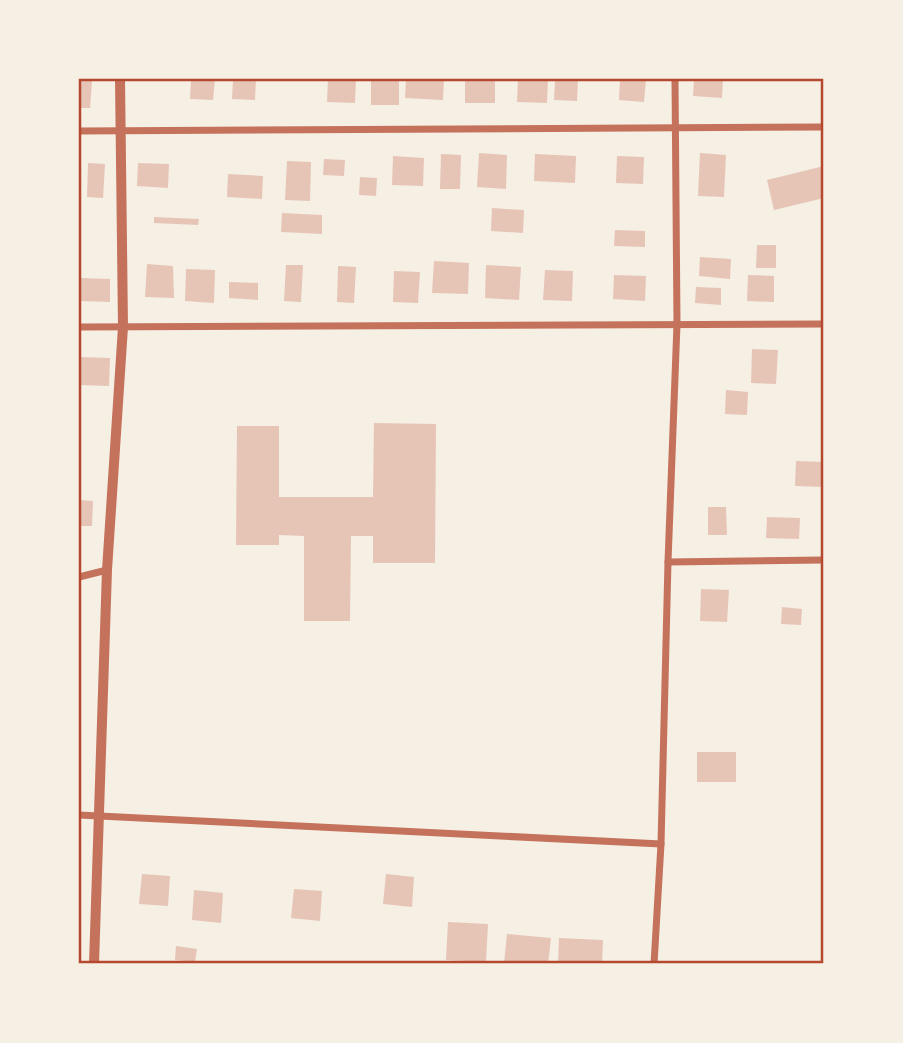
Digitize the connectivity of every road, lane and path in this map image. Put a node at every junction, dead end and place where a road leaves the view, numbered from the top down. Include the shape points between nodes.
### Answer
1 (120, 79) edge
2 (675, 79) edge
3 (824, 127) edge
4 (675, 128) junction
5 (79, 131) edge
6 (120, 131) junction
7 (677, 324) junction
8 (824, 324) edge
9 (79, 327) edge
10 (124, 327) junction
11 (824, 560) edge
12 (668, 562) junction
13 (107, 570) junction
14 (79, 577) edge
15 (79, 815) edge
16 (98, 816) junction
17 (661, 844) junction
18 (94, 964) edge
19 (654, 964) edge

1 - 6 street
2 - 4 street
3 - 4 street
4 - 6 street
4 - 7 street
5 - 6 street
6 - 10 street
7 - 8 street
7 - 10 street
7 - 12 street
9 - 10 street
10 - 13 street
11 - 12 street
12 - 17 street
13 - 14 street
13 - 16 street
15 - 16 street
16 - 17 street
16 - 18 street
17 - 19 street

